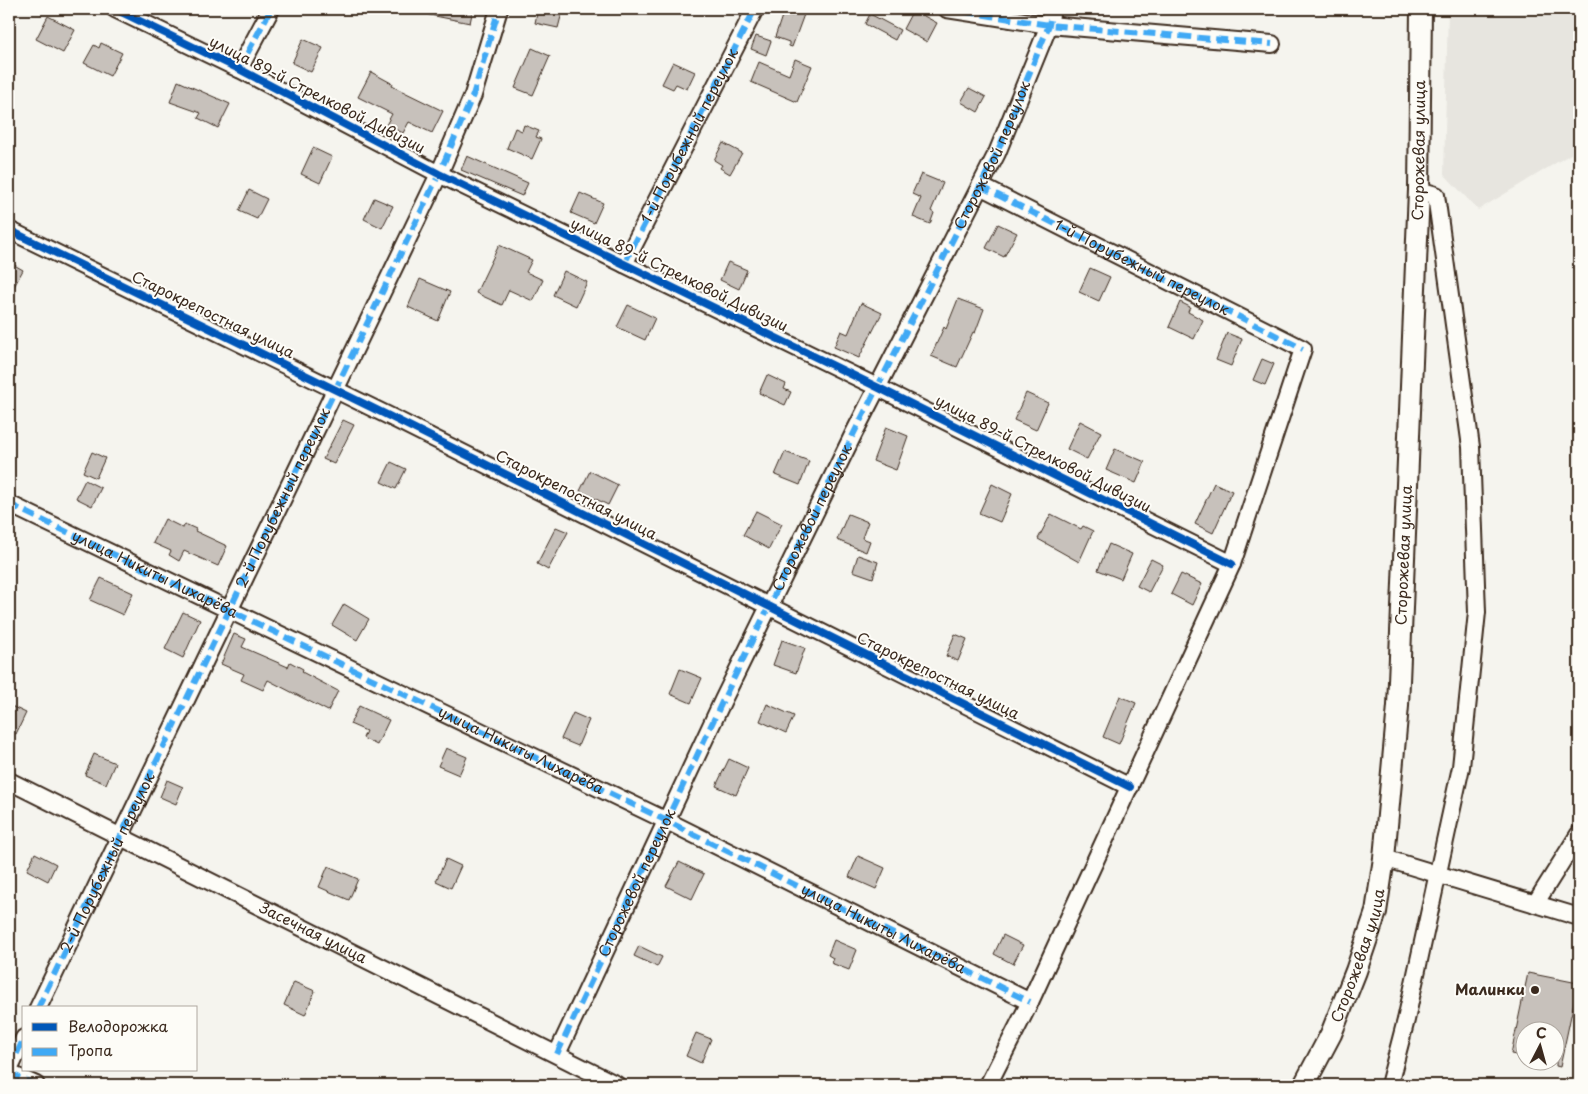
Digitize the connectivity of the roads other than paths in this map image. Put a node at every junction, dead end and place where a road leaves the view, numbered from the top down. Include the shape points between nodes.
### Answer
1 (115, 9) edge
2 (271, 9) edge
3 (498, 9) edge
4 (755, 9) edge
5 (947, 9) edge
6 (1052, 9) edge
7 (1421, 9) edge
8 (1049, 25) junction
9 (1272, 44) dead end
10 (239, 68) junction
11 (440, 174) junction
12 (980, 186) junction
13 (1419, 190) junction
14 (9, 230) edge
15 (624, 264) junction
16 (877, 387) junction
17 (334, 389) junction
18 (9, 504) edge
19 (1232, 564) junction
20 (768, 607) junction
21 (229, 611) junction
22 (9, 781) edge
23 (1130, 786) junction
24 (664, 820) junction
25 (1579, 834) edge
26 (120, 835) junction
27 (1384, 858) junction
28 (1438, 873) junction
29 (1535, 904) junction
30 (1579, 917) edge
31 (1030, 1002) junction
32 (39, 1006) edge
33 (22, 1042) edge
34 (557, 1054) junction
35 (9, 1071) edge
36 (1394, 1084) edge
37 (36, 1085) edge
38 (618, 1085) edge
39 (988, 1085) edge
40 (1304, 1085) edge

1 - 10 street, улица 89-й Стрелковой Дивизии
2 - 10 street
3 - 11 street, 2-й Порубежный переулок via 473,95
4 - 15 street, 1-й Порубежный переулок
5 - 8 street
6 - 8 street, Сторожевой переулок
7 - 13 main road, Сторожевая улица
8 - 9 street
8 - 12 street, Сторожевой переулок via 997,153
10 - 11 street, улица 89-й Стрелковой Дивизии
11 - 15 street, улица 89-й Стрелковой Дивизии
11 - 17 street, 2-й Порубежный переулок
12 - 16 street, Сторожевой переулок
12 - 19 street, 1-й Порубежный переулок via 1303,349
13 - 27 main road, Сторожевая улица via 1398,706
13 - 28 street via 1436,194 1471,447 1477,612 1462,768
14 - 17 street, Старокрепостная улица
15 - 16 street, улица 89-й Стрелковой Дивизии
16 - 19 street, улица 89-й Стрелковой Дивизии
16 - 20 street, Сторожевой переулок
17 - 20 street, Старокрепостная улица
17 - 21 street, 2-й Порубежный переулок
18 - 21 street, улица Никиты Лихарёва
19 - 23 street
20 - 23 street, Старокрепостная улица
20 - 24 street, Сторожевой переулок
21 - 24 street, улица Никиты Лихарёва
21 - 26 street, 2-й Порубежный переулок
22 - 26 street, Засечная улица
23 - 31 street
24 - 31 street, улица Никиты Лихарёва
24 - 34 street, Сторожевой переулок
25 - 29 street
26 - 32 street, 2-й Порубежный переулок
26 - 34 street, Засечная улица via 262,909
27 - 28 street
27 - 40 main road, Сторожевая улица via 1376,912 1356,971 1331,1034
28 - 29 street
28 - 36 street
29 - 30 street
31 - 39 street
33 - 35 street
34 - 38 street, Засечная улица
35 - 37 street

